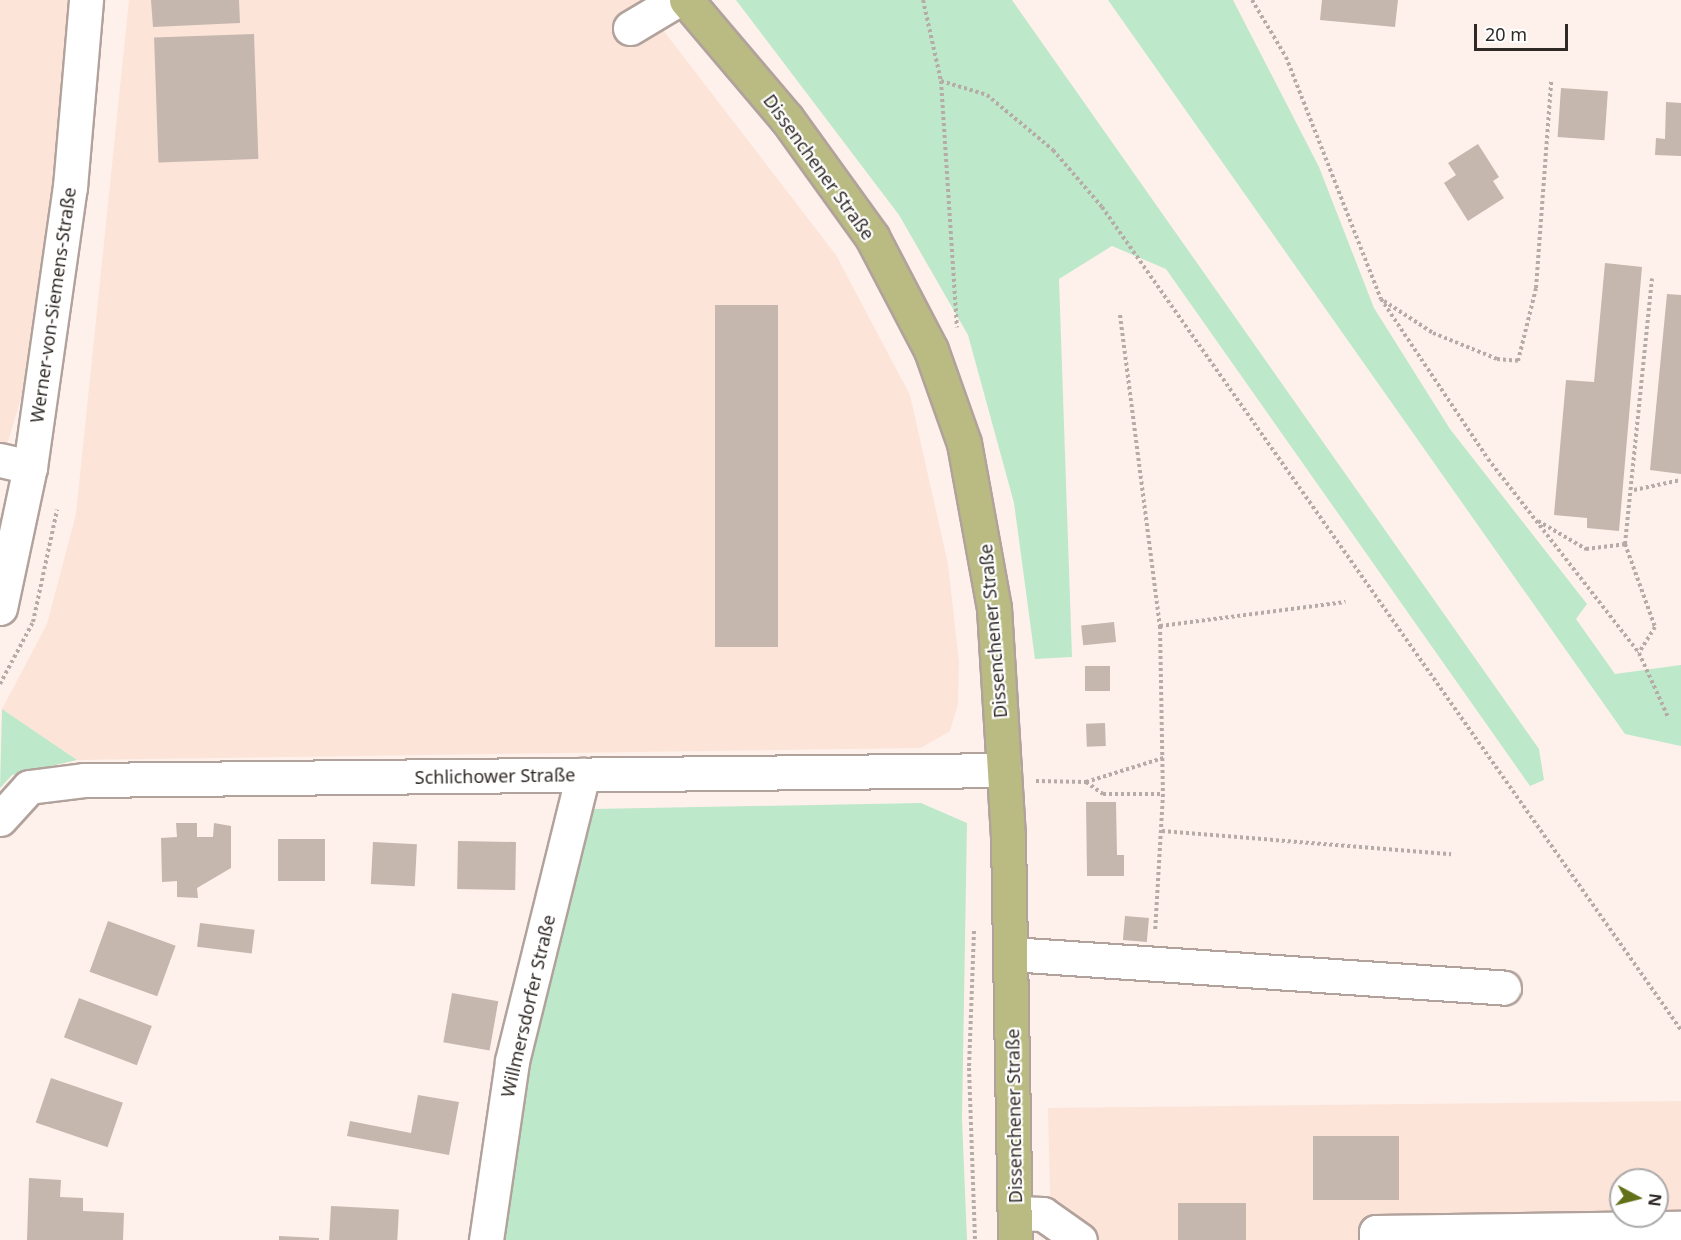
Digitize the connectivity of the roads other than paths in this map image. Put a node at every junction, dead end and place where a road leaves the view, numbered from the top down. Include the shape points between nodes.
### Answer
1 (87, 0) edge
2 (677, 0) edge
3 (686, 0) edge
4 (630, 28) dead end
5 (15, 464) edge
6 (0, 608) edge
7 (1004, 770) junction
8 (583, 776) junction
9 (0, 819) edge
10 (1011, 954) junction
11 (1504, 988) dead end
12 (1015, 1227) edge
13 (1681, 1228) edge
14 (486, 1240) edge
15 (1080, 1240) edge
16 (1377, 1240) edge

1 - 5 street, Werner-von-Siemens-Straße via 70,187
2 - 4 street
3 - 7 main road, Dissenchener Straße via 787,119 872,237 931,350 964,443 982,523 994,608
5 - 6 street, Werner-von-Siemens-Straße
7 - 8 street, Schlichower Straße
7 - 10 main road, Dissenchener Straße
8 - 9 street, Schlichower Straße via 84,780 30,787
8 - 14 street, Willmersdorfer Straße via 512,1061
10 - 11 street
10 - 12 main road, Dissenchener Straße
12 - 15 street via 1043,1214
13 - 16 street via 1376,1232

